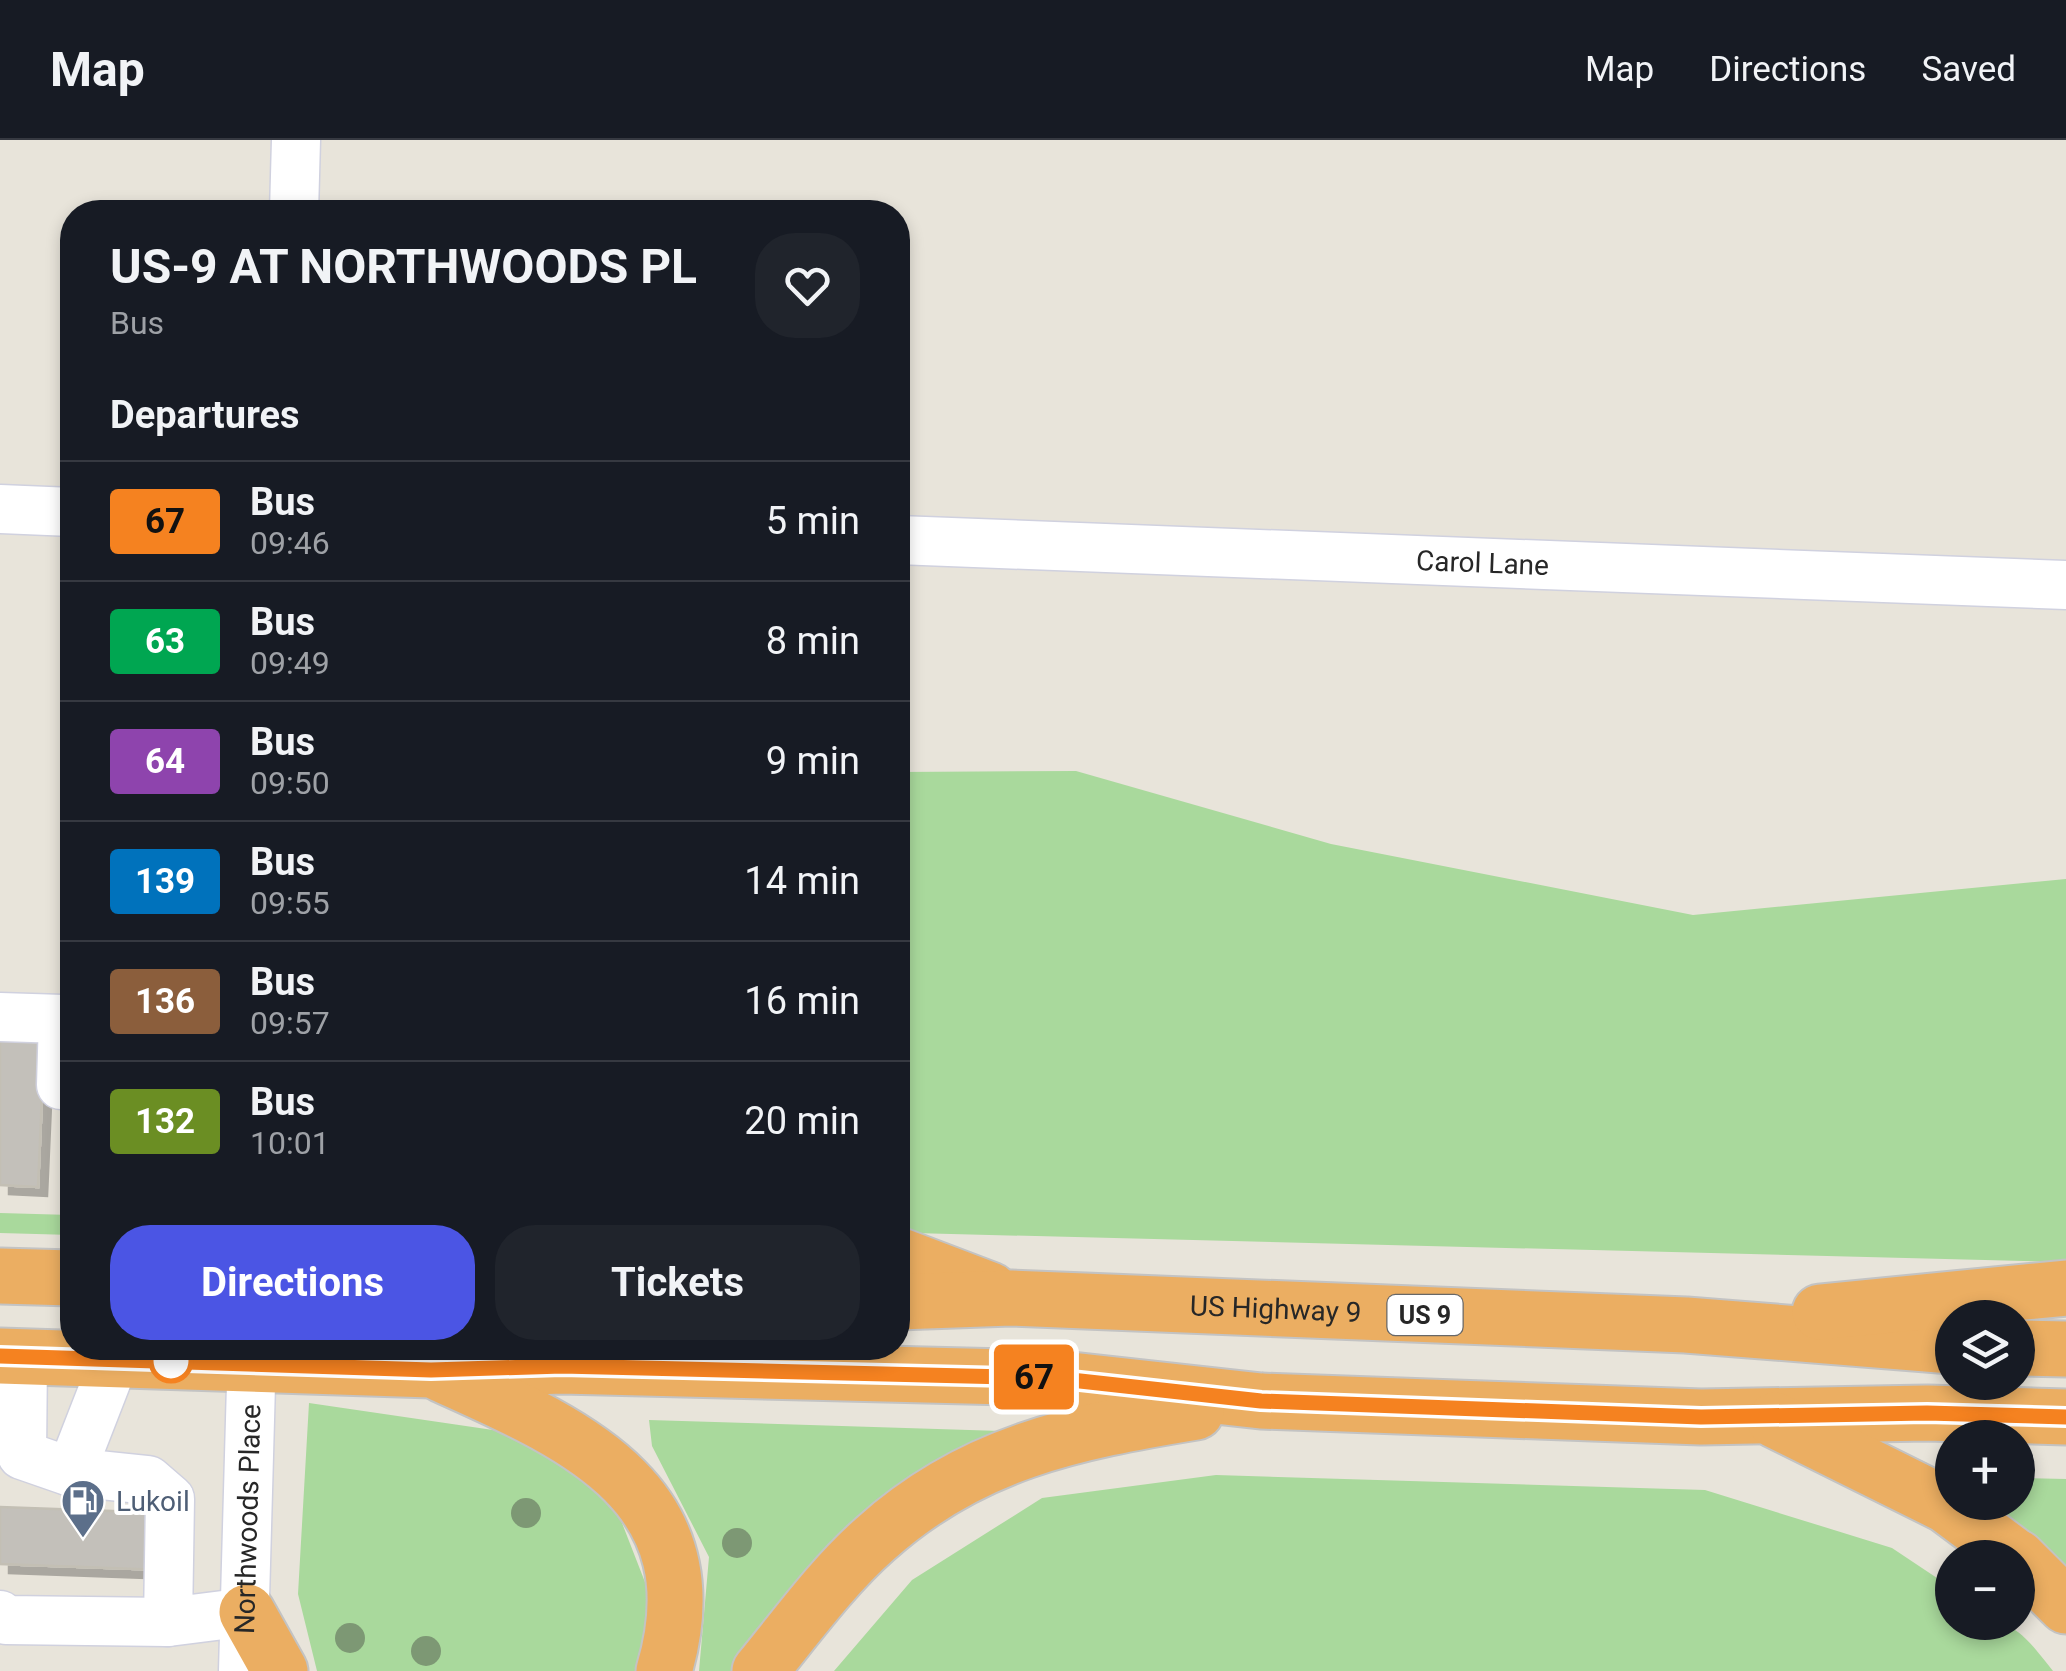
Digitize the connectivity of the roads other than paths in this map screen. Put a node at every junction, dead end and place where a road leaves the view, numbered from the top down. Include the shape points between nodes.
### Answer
1 (296, 140) edge
2 (294, 200) edge
3 (0, 509) edge
4 (60, 512) edge
5 (910, 540) edge
6 (2066, 585) edge
7 (0, 1018) edge
8 (60, 1019) edge
9 (910, 1260) edge
10 (0, 1276) edge
11 (60, 1278) edge
12 (2066, 1288) edge
13 (1011, 1298) junction
14 (910, 1302) edge
15 (1686, 1325) junction
16 (1935, 1345) edge
17 (2035, 1348) edge
18 (2066, 1349) edge
19 (11, 1356) edge
20 (60, 1357) edge
21 (116, 1360) edge
22 (252, 1360) edge
23 (303, 1360) edge
24 (431, 1370) junction
25 (1261, 1401) junction
26 (1768, 1416) junction
27 (2066, 1417) edge
28 (11, 1470) edge
29 (71, 1472) junction
30 (1993, 1540) edge
31 (2035, 1576) edge
32 (2066, 1606) edge
33 (247, 1612) junction
34 (0, 1616) edge
35 (168, 1622) junction
36 (243, 1671) edge
37 (280, 1671) edge
38 (664, 1671) edge
39 (760, 1671) edge

1 - 2 street
3 - 4 street
5 - 6 street, Carol Lane
7 - 8 street
9 - 13 highway
10 - 11 highway
12 - 15 highway
13 - 14 highway, US Highway 9 / US 9
13 - 15 highway, US Highway 9 / US 9
15 - 16 highway, US Highway 9 / US 9
17 - 18 highway
19 - 20 highway
19 - 28 street
21 - 29 street
22 - 33 street, Northwoods Place
23 - 24 highway
24 - 25 highway via 562,1366 1053,1378
24 - 38 highway via 550,1423 608,1462 641,1496 664,1536 674,1585 674,1637
25 - 26 highway
25 - 39 highway via 1024,1448 941,1488 872,1541
26 - 27 highway
26 - 30 highway via 1946,1505
28 - 29 street
29 - 35 street via 148,1480 170,1499
31 - 32 highway
33 - 35 street
33 - 36 street, Northwoods Place
33 - 37 highway
34 - 35 street

